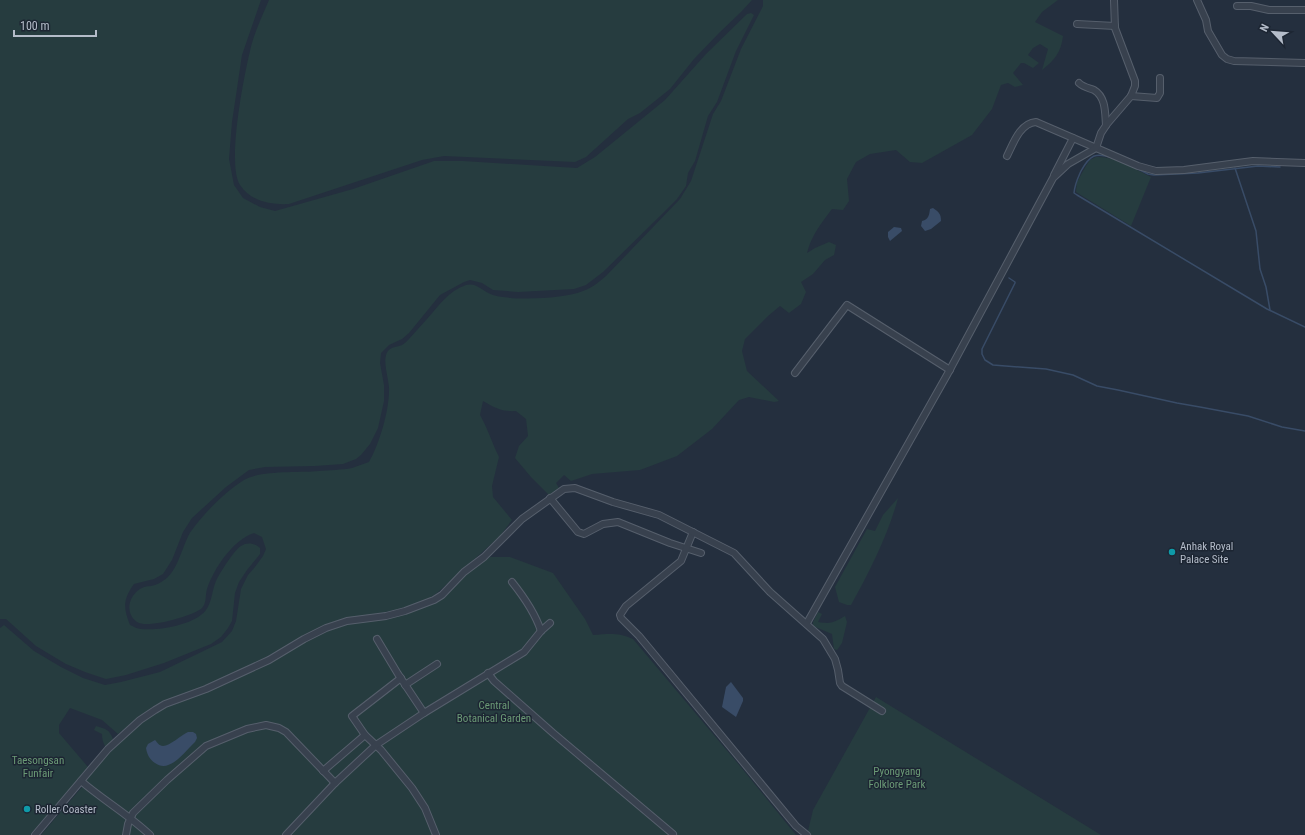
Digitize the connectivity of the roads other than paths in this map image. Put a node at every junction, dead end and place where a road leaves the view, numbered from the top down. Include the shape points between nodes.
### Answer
1 (1114, 0) edge
2 (1197, 0) edge
3 (1238, 6) dead end
4 (1305, 10) edge
5 (1077, 24) dead end
6 (1115, 26) junction
7 (1305, 64) edge
8 (1160, 78) dead end
9 (1079, 84) dead end
10 (1131, 96) junction
11 (1106, 125) junction
12 (1073, 138) junction
13 (1096, 148) junction
14 (1007, 156) dead end
15 (1305, 163) edge
16 (1053, 178) junction
17 (950, 370) junction
18 (795, 373) dead end
19 (550, 498) junction
20 (693, 532) junction
21 (686, 548) junction
22 (701, 553) dead end
23 (512, 582) dead end
24 (550, 622) dead end
25 (806, 623) junction
26 (541, 631) junction
27 (376, 639) dead end
28 (437, 664) dead end
29 (488, 674) junction
30 (401, 678) junction
31 (405, 685) junction
32 (882, 711) dead end
33 (424, 713) junction
34 (365, 735) junction
35 (376, 745) junction
36 (323, 771) junction
37 (81, 781) junction
38 (335, 783) junction
39 (130, 818) junction
40 (673, 834) dead end
41 (35, 835) edge
42 (126, 835) edge
43 (150, 835) edge
44 (286, 835) edge
45 (436, 835) edge
46 (807, 835) edge

1 - 6 street
2 - 7 street via 1208,30 1227,59
3 - 4 street via 1269,10
5 - 6 street
6 - 10 street via 1135,81
8 - 10 street via 1160,93 1157,98
9 - 11 street via 1100,94
10 - 11 street
11 - 13 street
12 - 13 street
12 - 14 street via 1031,122 1019,134
12 - 16 street
13 - 15 street via 1138,166 1156,170 1184,170 1253,161
13 - 16 street via 1068,164
16 - 17 street
17 - 18 street via 847,305
17 - 25 street
19 - 20 street via 564,489 575,488 659,515
19 - 21 street via 581,534 603,524 618,522
19 - 37 street via 514,526 439,597 405,611 331,626 269,660 165,704 114,744
20 - 21 street
20 - 25 street via 734,553 770,592
21 - 22 street
21 - 46 street via 681,562 626,606 620,615 621,618 639,636 796,826
23 - 26 street
24 - 26 street
25 - 32 street via 823,639 831,651 842,686
26 - 29 street via 524,652
27 - 30 street
28 - 31 street
29 - 33 street
29 - 40 street via 553,733
30 - 31 street
30 - 34 street via 352,716
31 - 33 street
33 - 35 street
34 - 35 street
34 - 36 street
35 - 38 street
35 - 45 street via 419,798
36 - 38 street
36 - 39 street via 286,732 279,728 266,725 247,729 206,746 167,780
37 - 39 street
37 - 41 street
38 - 44 street
39 - 42 street
39 - 43 street

